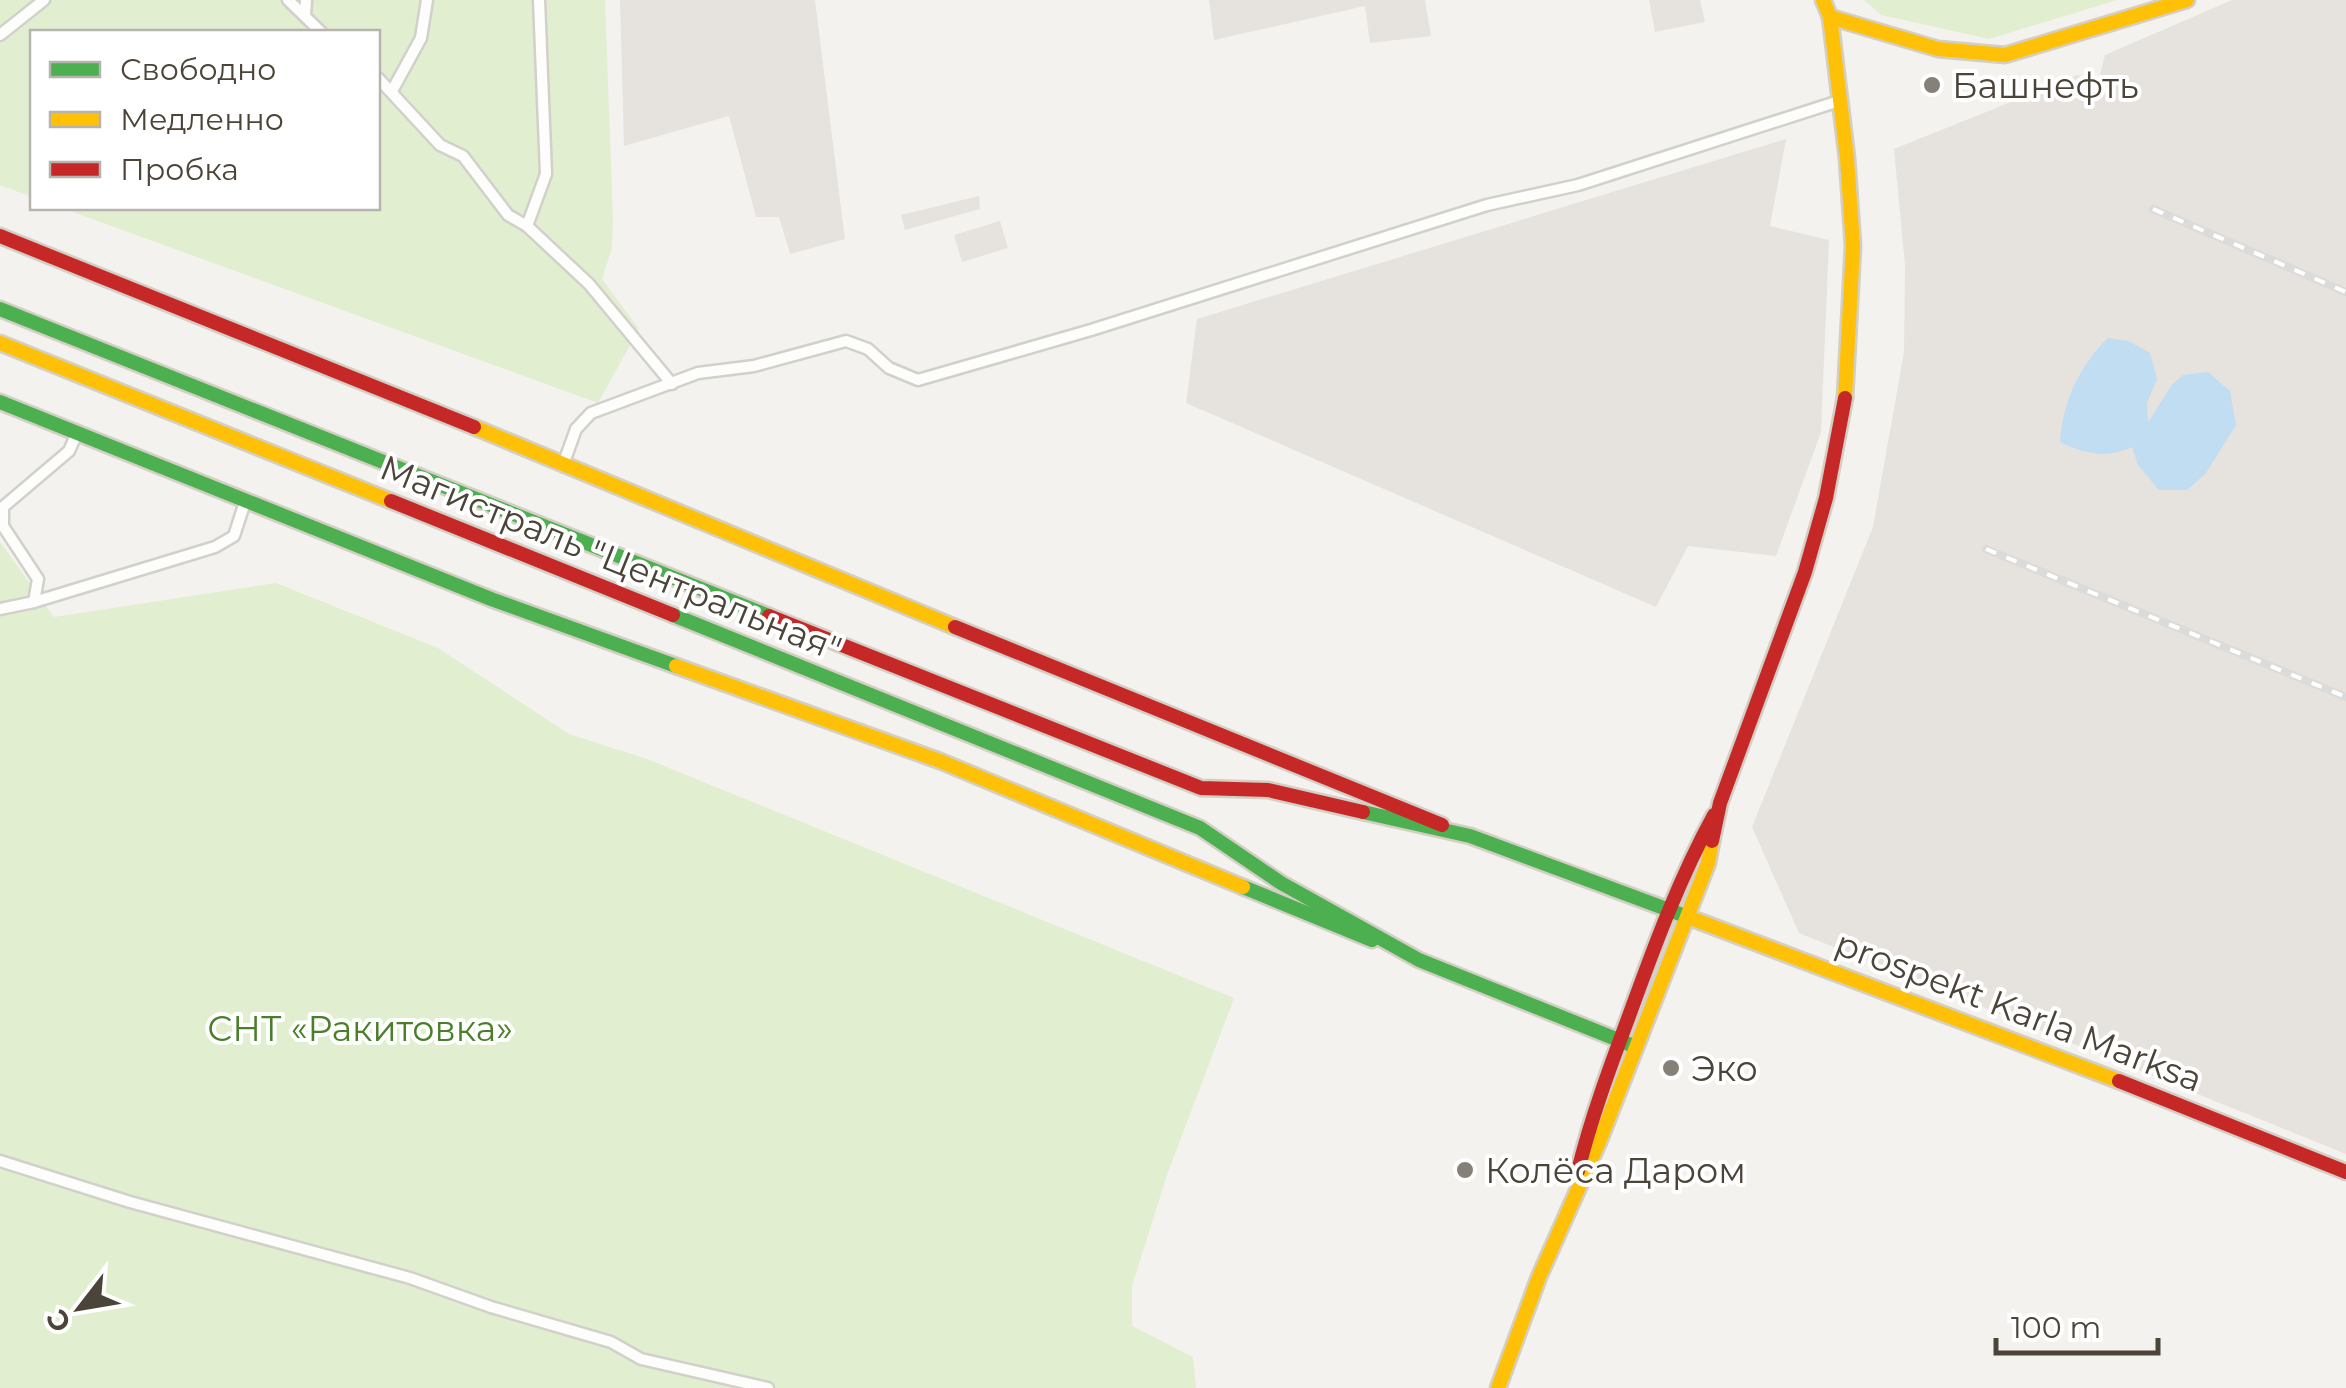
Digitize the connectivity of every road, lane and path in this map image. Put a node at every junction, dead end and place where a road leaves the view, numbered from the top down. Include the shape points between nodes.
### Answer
1 (44, 0) edge
2 (288, 0) edge
3 (306, 0) edge
4 (428, 0) edge
5 (539, 0) edge
6 (1823, 0) edge
7 (2188, 0) edge
8 (305, 16) junction
9 (1830, 16) junction
10 (319, 30) edge
11 (0, 35) edge
12 (380, 80) edge
13 (392, 91) junction
14 (1839, 101) junction
15 (526, 226) junction
16 (0, 236) edge
17 (0, 308) edge
18 (0, 343) edge
19 (672, 384) junction
20 (0, 402) edge
21 (77, 433) junction
22 (564, 465) junction
23 (245, 502) junction
24 (34, 602) junction
25 (0, 609) edge
26 (1720, 802) junction
27 (1470, 836) junction
28 (1668, 910) junction
29 (1688, 917) junction
30 (1419, 960) junction
31 (1620, 1040) junction
32 (1636, 1047) junction
33 (0, 1161) edge
34 (2346, 1172) edge
35 (1572, 1197) junction
36 (768, 1388) edge
37 (1498, 1388) edge

1 - 11 street
2 - 8 street
3 - 8 street
4 - 13 street via 421,38
5 - 15 street via 546,174
6 - 9 main road
7 - 9 main road via 1984,57
8 - 10 street
9 - 14 main road
12 - 13 street
13 - 15 street
14 - 19 street via 918,380 846,340
14 - 26 main road via 1853,246 1844,410 1804,572
15 - 19 street via 589,284
16 - 22 main road
17 - 27 main road, Магистраль "Центральная" via 1201,788 1268,790
18 - 30 main road, Магистраль "Центральная" via 1200,828 1280,883
19 - 22 street via 592,413 576,429
20 - 21 main road
21 - 23 main road
21 - 24 street via 68,451 3,507 4,526 38,578
22 - 27 main road
23 - 24 street via 234,536 215,547
23 - 30 main road via 940,761
24 - 25 street
26 - 28 main road
26 - 29 main road
27 - 28 main road, prospekt Karla Marksa
28 - 29 main road, prospekt Karla Marksa
28 - 31 main road
29 - 32 main road
29 - 34 main road, prospekt Karla Marksa
30 - 31 main road
31 - 32 main road
31 - 35 main road
32 - 35 main road
33 - 36 street via 410,1278 611,1342 641,1359
35 - 37 main road

